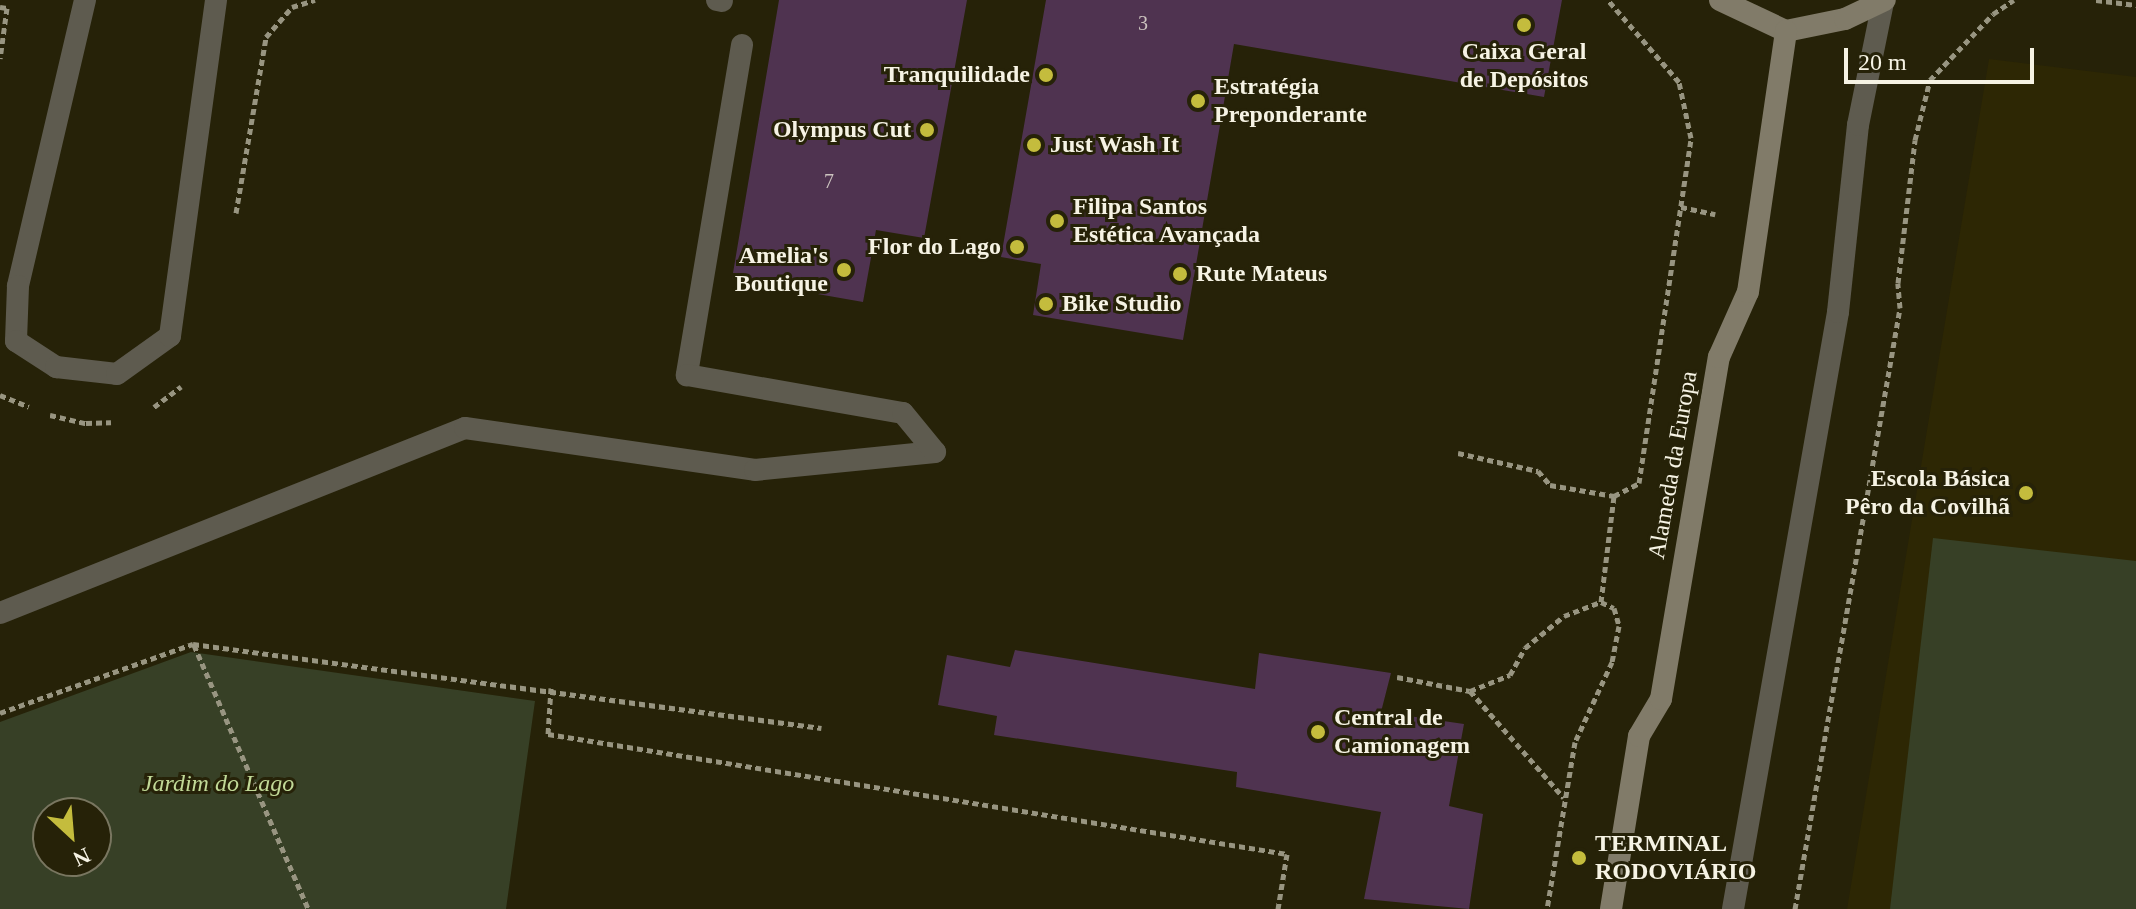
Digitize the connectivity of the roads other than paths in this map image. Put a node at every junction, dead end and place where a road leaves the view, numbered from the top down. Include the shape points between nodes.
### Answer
1 (85, 0) edge
2 (216, 0) edge
3 (1720, 0) edge
4 (1884, 1) edge
5 (1786, 31) junction
6 (742, 45) dead end
7 (0, 613) edge
8 (1611, 909) edge
9 (1733, 909) edge

1 - 2 street via 18,286 16,341 56,367 117,374 170,336
3 - 5 main road
4 - 5 main road via 1845,19
4 - 9 street via 1858,125 1838,312
5 - 8 main road, Alameda da Europa via 1748,292 1719,357 1661,699 1639,736
6 - 7 street via 687,375 903,413 935,452 755,470 465,428

